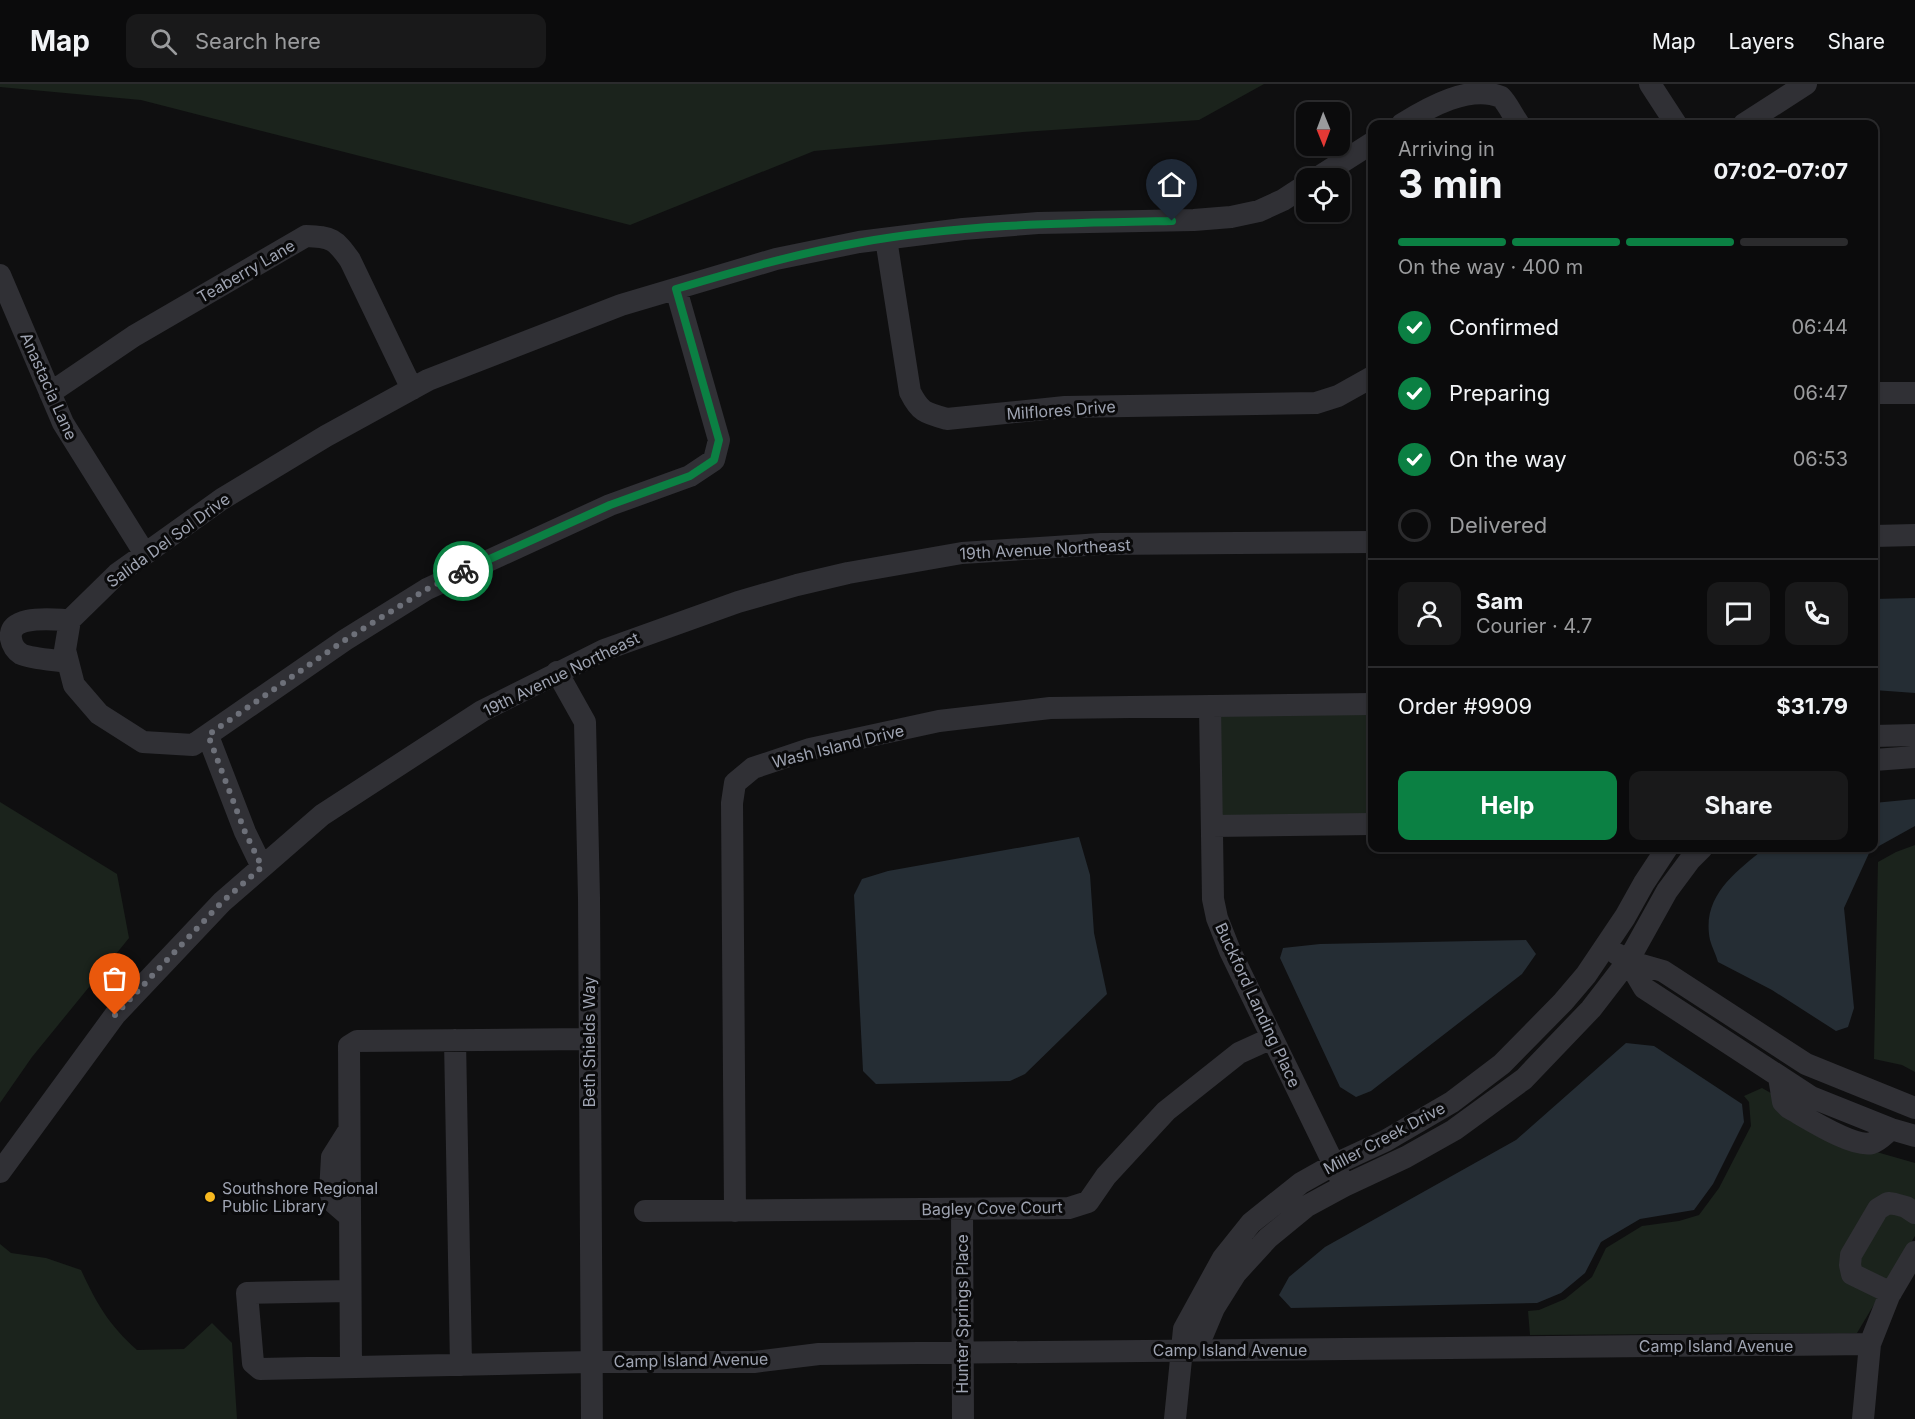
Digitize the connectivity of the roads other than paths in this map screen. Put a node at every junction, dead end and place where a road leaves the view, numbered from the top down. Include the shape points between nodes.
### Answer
1 (1650, 84) edge
2 (1806, 84) edge
3 (1408, 120) edge
4 (1517, 120) edge
5 (1673, 120) edge
6 (1750, 120) edge
7 (1368, 146) edge
8 (1333, 168) edge
9 (1296, 192) edge
10 (886, 239) junction
11 (0, 275) edge
12 (676, 289) junction
13 (1368, 379) edge
14 (411, 389) junction
15 (50, 393) junction
16 (1878, 393) edge
17 (1910, 393) edge
18 (1915, 535) edge
19 (1878, 536) edge
20 (1368, 542) edge
21 (145, 554) junction
22 (70, 620) junction
23 (68, 662) junction
24 (557, 672) junction
25 (1368, 704) edge
26 (1210, 706) junction
27 (208, 735) junction
28 (1915, 735) edge
29 (1878, 736) edge
30 (1915, 757) edge
31 (1878, 760) edge
32 (1368, 824) edge
33 (1212, 826) junction
34 (1664, 852) edge
35 (1698, 852) edge
36 (262, 867) junction
37 (1606, 947) junction
38 (1628, 962) junction
39 (1272, 1038) junction
40 (589, 1039) junction
41 (455, 1040) junction
42 (1915, 1107) edge
43 (1915, 1136) edge
44 (1333, 1165) junction
45 (0, 1172) edge
46 (1344, 1186) junction
47 (962, 1209) junction
48 (645, 1211) dead end
49 (735, 1211) junction
50 (1915, 1213) edge
51 (1915, 1252) edge
52 (350, 1291) junction
53 (1891, 1293) junction
54 (1870, 1344) junction
55 (1182, 1350) junction
56 (963, 1352) junction
57 (591, 1362) junction
58 (460, 1365) junction
59 (351, 1367) junction
60 (592, 1419) edge
61 (963, 1419) edge
62 (1175, 1419) edge
63 (1863, 1419) edge

1 - 5 street
2 - 6 street
3 - 4 street via 1456,90 1480,86 1503,98
7 - 8 street
9 - 10 street, Salida Del Sol Drive via 1259,211 1231,217 1038,223
10 - 12 street, Salida Del Sol Drive via 776,259
10 - 13 street, Milflores Drive via 910,392 918,407 947,420 1065,406 1316,403
11 - 15 street, Anastacia Lane
12 - 14 street, Salida Del Sol Drive via 610,309
12 - 27 street via 719,440 714,460 690,476 610,505 427,589 345,640
14 - 15 street, Teaberry Lane via 338,242 306,236 134,336
14 - 21 street, Salida Del Sol Drive via 222,499
15 - 21 street, Anastacia Lane via 77,448
16 - 17 street
18 - 19 street
20 - 24 street, 19th Avenue Northeast via 1101,544 962,553 849,573 757,596 604,650
21 - 22 street, Salida Del Sol Drive via 117,574
22 - 23 street via 65,650
22 - 23 street via 24,621 12,628 10,635 14,648 22,655
23 - 27 street via 74,685 99,714 143,742 193,745
24 - 36 street, 19th Avenue Northeast via 482,711 322,815
24 - 40 street, Beth Shields Way via 585,722
25 - 26 street, Wash Island Drive
26 - 33 street, Buckford Landing Place
26 - 49 street, Wash Island Drive via 1050,708 939,721 810,749 753,768 735,783
27 - 36 street
28 - 29 street
30 - 31 street
32 - 33 street
33 - 39 street, Buckford Landing Place via 1217,918
34 - 37 street, Miller Creek Drive
35 - 38 street, Miller Creek Drive via 1667,891
36 - 45 street, 19th Avenue Northeast via 222,902 115,1015
37 - 38 street
37 - 44 street, Miller Creek Drive via 1563,1002 1502,1064 1452,1102 1385,1141
38 - 42 street via 1663,971 1806,1064
38 - 43 street via 1644,988 1811,1097
38 - 46 street, Miller Creek Drive via 1591,1009 1524,1079 1454,1130
39 - 44 street, Buckford Landing Place
39 - 47 street, Bagley Cove Court via 1239,1053 1166,1111 1106,1176 1088,1202 1069,1208
40 - 41 street
40 - 57 street, Beth Shields Way
41 - 52 street via 357,1041 349,1046
41 - 58 street
44 - 46 street, Buckford Landing Place
44 - 55 street, Miller Creek Drive via 1301,1182 1251,1223 1223,1258 1198,1302 1184,1329
46 - 55 street, Miller Creek Drive via 1307,1206 1268,1238 1236,1273 1203,1334
47 - 49 street, Bagley Cove Court
47 - 56 street, Hunter Springs Place
48 - 49 street, Bagley Cove Court
50 - 53 street via 1888,1203 1878,1209 1851,1255 1852,1274
51 - 53 street
52 - 59 street
52 - 59 street, Camp Island Avenue via 247,1293 251,1359 260,1369
53 - 54 street
54 - 55 street, Camp Island Avenue
54 - 63 street
55 - 56 street, Camp Island Avenue
55 - 62 street, Miller Creek Drive
56 - 57 street, Camp Island Avenue via 819,1354 754,1362
56 - 61 street, Hunter Springs Place
57 - 58 street, Camp Island Avenue
57 - 60 street, Beth Shields Way
58 - 59 street, Camp Island Avenue

